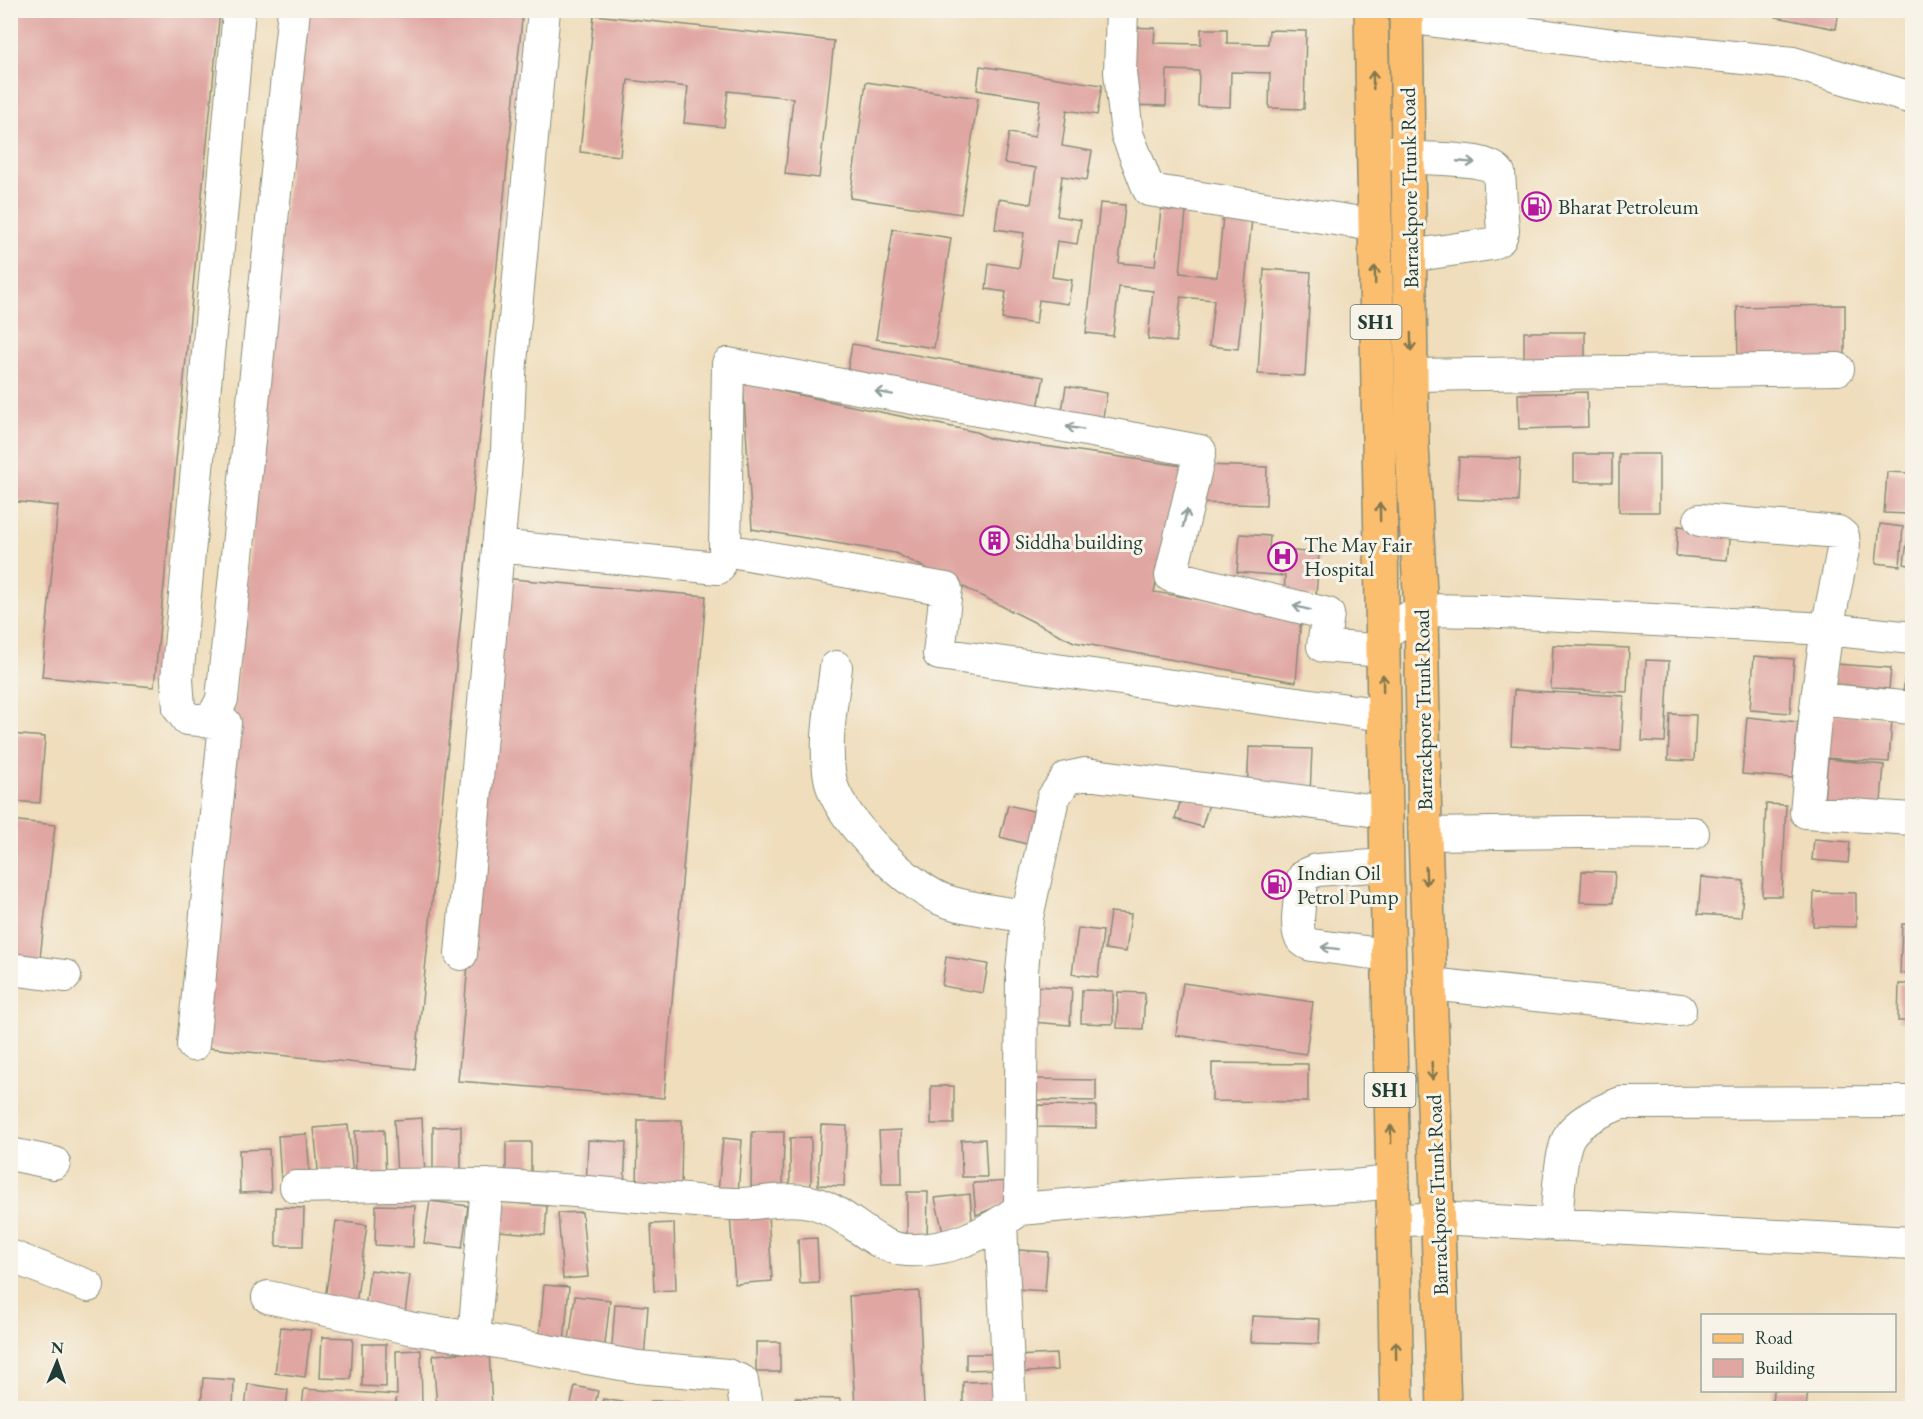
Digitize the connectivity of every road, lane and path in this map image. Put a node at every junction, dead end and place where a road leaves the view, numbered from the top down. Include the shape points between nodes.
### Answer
1 (239, 10) edge
2 (294, 10) edge
3 (544, 10) edge
4 (1122, 10) edge
5 (1371, 10) edge
6 (1406, 14) edge
7 (1912, 98) edge
8 (1375, 148) junction
9 (1408, 157) junction
10 (1374, 225) junction
11 (1410, 256) junction
12 (1838, 369) dead end
13 (1411, 375) junction
14 (1701, 520) dead end
15 (498, 546) junction
16 (718, 568) dead end
17 (1421, 610) junction
18 (1827, 629) junction
19 (1912, 638) edge
20 (1383, 642) junction
21 (836, 667) dead end
22 (1817, 699) junction
23 (1912, 708) edge
24 (1384, 715) junction
25 (203, 721) junction
26 (1385, 812) junction
27 (1912, 819) edge
28 (1693, 833) dead end
29 (1425, 834) junction
30 (1386, 864) junction
31 (1027, 917) junction
32 (460, 954) dead end
33 (1388, 955) junction
34 (10, 969) edge
35 (65, 976) dead end
36 (1430, 984) junction
37 (1680, 1010) dead end
38 (193, 1045) dead end
39 (1912, 1102) edge
40 (10, 1154) edge
41 (54, 1163) dead end
42 (1392, 1182) junction
43 (487, 1185) junction
44 (296, 1187) dead end
45 (1011, 1216) junction
46 (1437, 1218) junction
47 (1392, 1221) junction
48 (1556, 1225) junction
49 (1912, 1243) edge
50 (10, 1256) edge
51 (88, 1286) dead end
52 (268, 1297) dead end
53 (474, 1338) junction
54 (746, 1408) edge
55 (1010, 1408) edge
56 (1397, 1408) edge
57 (1444, 1408) edge

1 - 25 street via 177,680 179,708 187,719
2 - 25 street via 222,699 215,714
3 - 15 street
4 - 10 street via 1120,72 1127,134 1149,190
8 -> 5 main road, Barrackpore Trunk Road / SH1
6 - 7 street via 1614,45 1793,63
6 - 9 main road, Barrackpore Trunk Road / SH1
8 - 9 street
8 - 10 main road, Barrackpore Trunk Road / SH1
9 - 11 main road, Barrackpore Trunk Road / SH1
9 -> 11 street via 1483,163 1496,168 1503,231 1500,239 1491,244
20 -> 10 main road, Barrackpore Trunk Road / SH1
11 -> 13 main road, Barrackpore Trunk Road / SH1
12 - 13 street
13 - 17 main road, Barrackpore Trunk Road / SH1
14 - 18 street via 1839,532 1844,545
15 - 16 street
15 - 32 street
17 - 18 street
17 - 20 street
17 - 29 main road, Barrackpore Trunk Road / SH1
18 - 19 street
18 - 22 street
24 -> 20 main road, Barrackpore Trunk Road / SH1
20 -> 24 street via 1323,646 1328,614 1171,576 1200,451 728,364 725,550 946,589 939,654
21 - 31 street via 828,751 832,785 839,803 858,828 918,887 945,901
22 - 23 street
22 - 27 street via 1806,812
24 - 26 main road, Barrackpore Trunk Road / SH1
25 - 38 street via 225,723
26 - 30 main road, Barrackpore Trunk Road / SH1
26 - 31 street via 1086,774 1067,778 1053,798
28 - 29 street
29 -> 36 main road, Barrackpore Trunk Road / SH1
30 - 33 main road, Barrackpore Trunk Road / SH1
33 -> 30 street via 1311,945 1300,936 1299,925 1305,875 1317,870
31 - 45 street
42 -> 33 main road, Barrackpore Trunk Road / SH1
34 - 35 street
36 - 37 street
36 -> 46 main road, Barrackpore Trunk Road / SH1
39 - 48 street via 1621,1103 1592,1116 1571,1133 1562,1159
40 - 41 street
42 - 45 street via 1180,1195
42 - 47 main road, Barrackpore Trunk Road / SH1
43 - 44 street
43 - 45 street via 735,1204 817,1202 891,1248 908,1250 965,1240
43 - 53 street
45 - 55 street
46 - 47 street
46 - 48 street
46 - 57 main road, Barrackpore Trunk Road / SH1
56 -> 47 main road, Barrackpore Trunk Road / SH1
48 - 49 street
50 - 51 street
52 - 53 street
53 - 54 street via 638,1367 727,1375 742,1381

